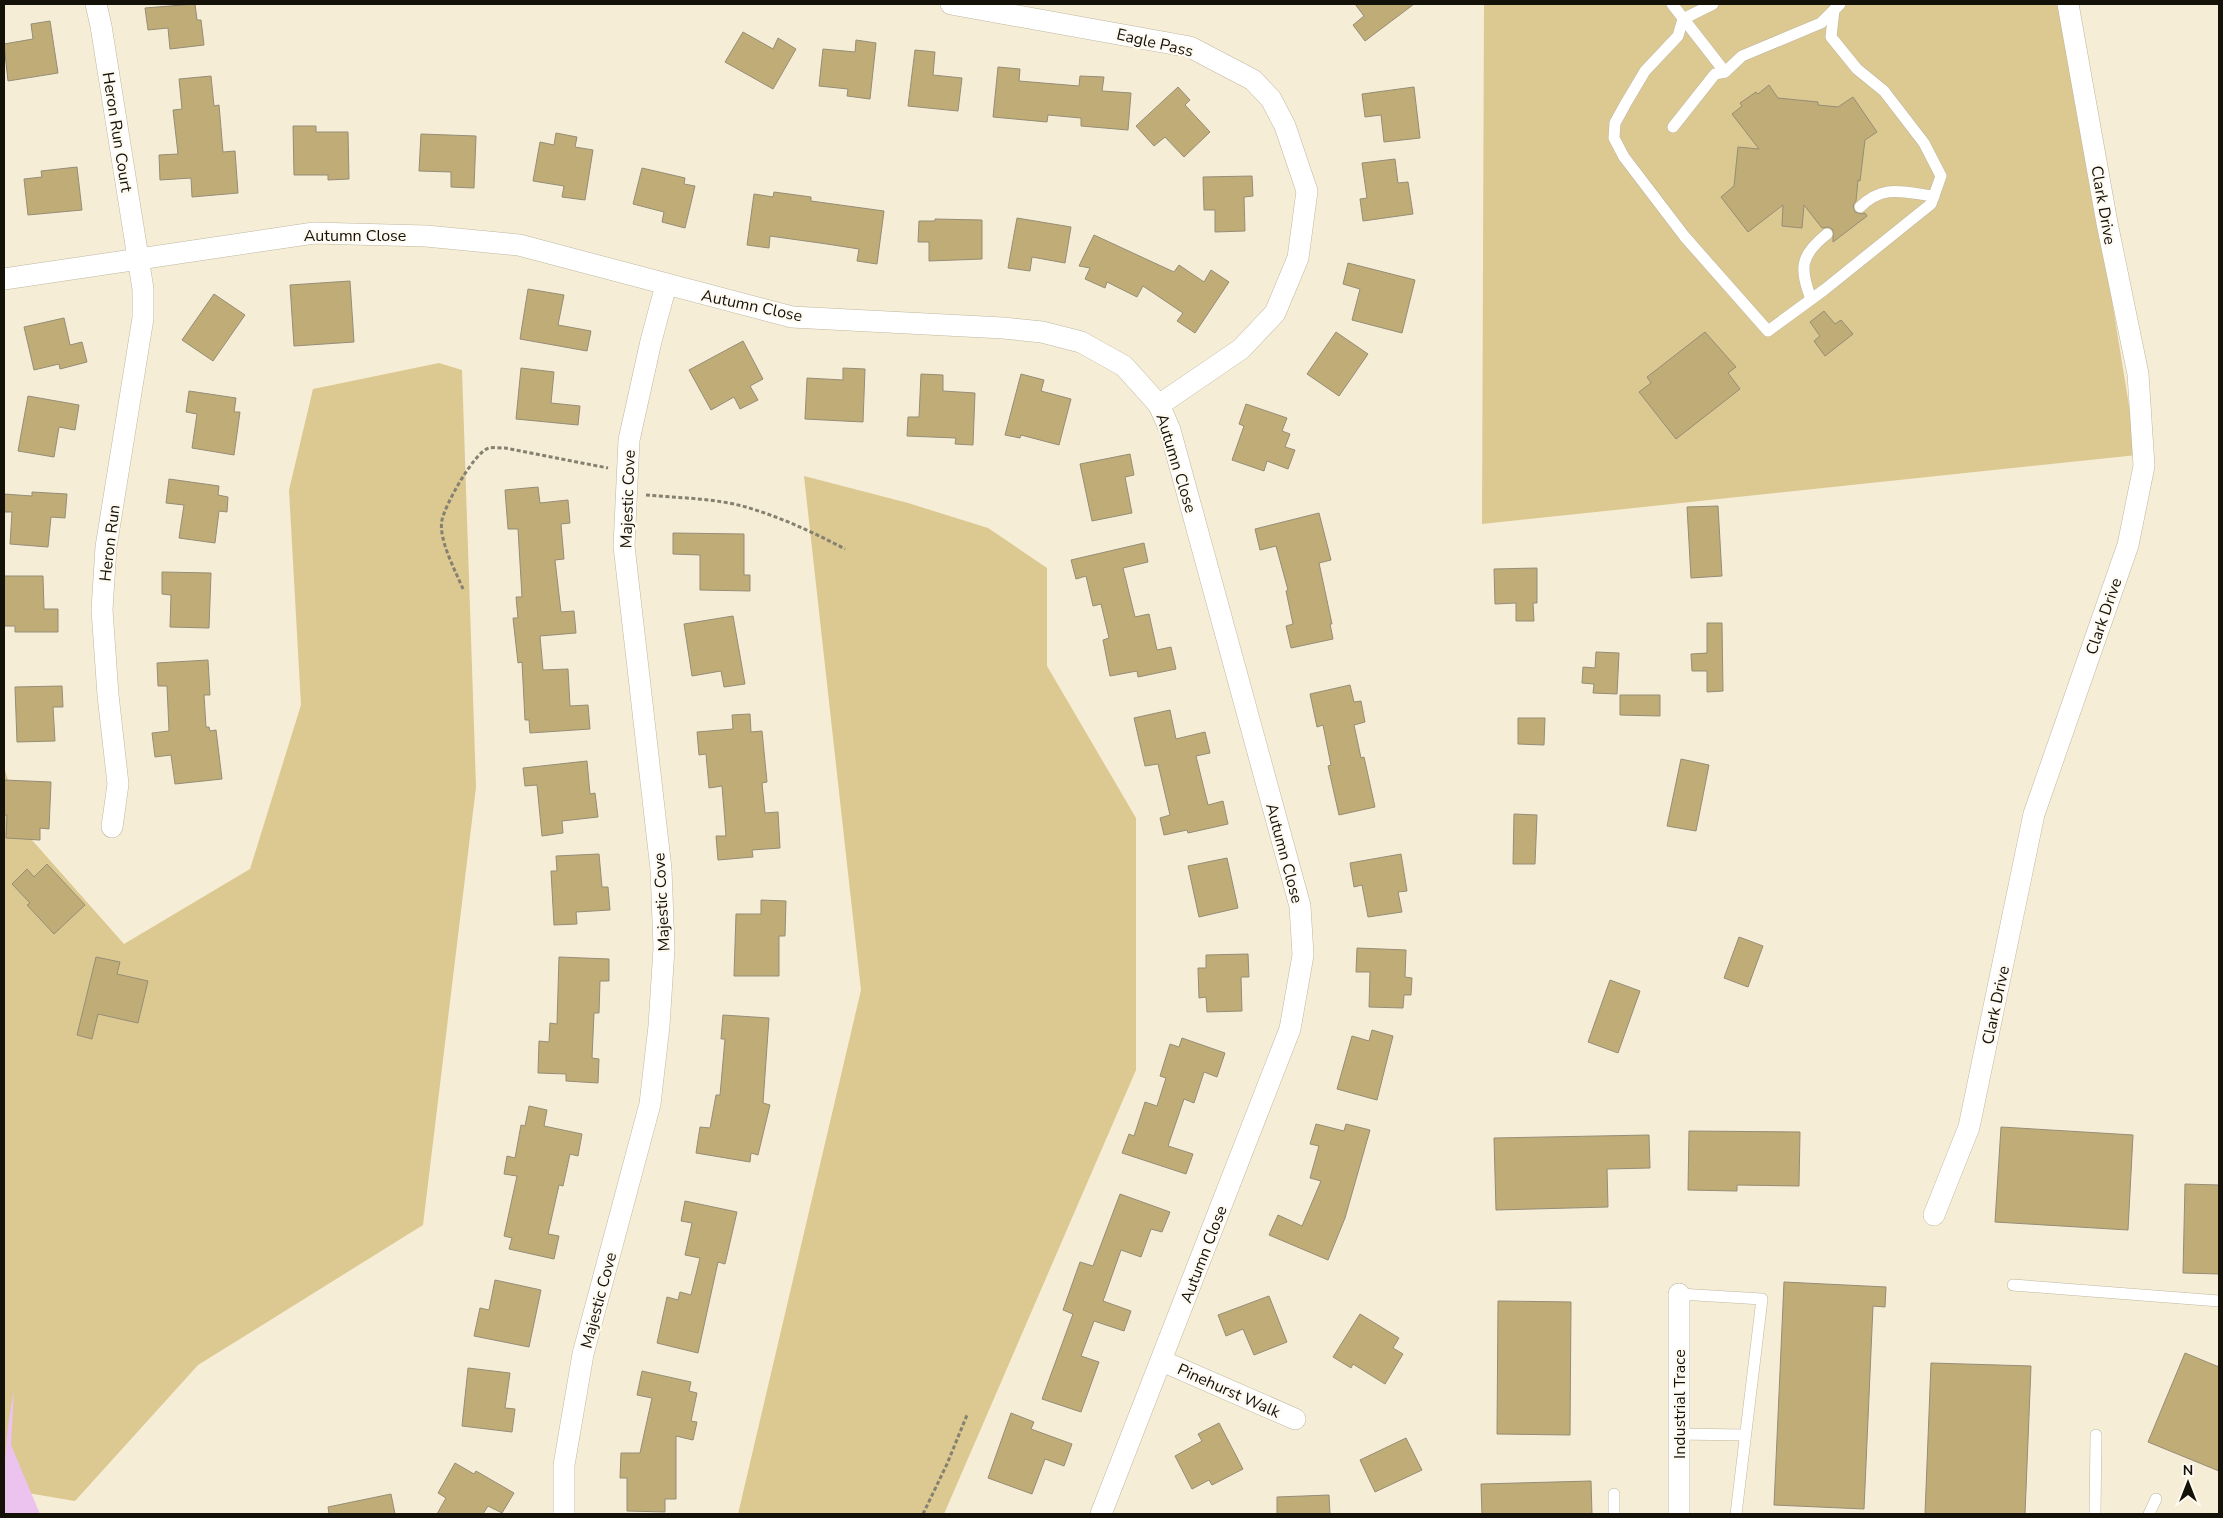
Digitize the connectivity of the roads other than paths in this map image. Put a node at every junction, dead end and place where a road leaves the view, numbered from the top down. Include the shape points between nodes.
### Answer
1 (96, 4) edge
2 (951, 4) edge
3 (1672, 4) edge
4 (1712, 4) edge
5 (2068, 4) edge
6 (1837, 7) edge
7 (1683, 18) junction
8 (1725, 72) junction
9 (1673, 127) dead end
10 (1934, 196) junction
11 (1860, 207) dead end
12 (1827, 234) dead end
13 (138, 260) junction
14 (4, 279) edge
15 (666, 285) junction
16 (1811, 300) junction
17 (1159, 406) junction
18 (112, 827) dead end
19 (1934, 1215) dead end
20 (2013, 1285) dead end
21 (1678, 1294) joint
22 (2219, 1301) edge
23 (1162, 1361) junction
24 (1295, 1419) dead end
25 (1678, 1434) junction
26 (1745, 1434) junction
27 (2096, 1434) dead end
28 (1614, 1494) dead end
29 (2156, 1499) dead end
30 (564, 1514) edge
31 (1101, 1514) edge
32 (1614, 1514) edge
33 (1679, 1514) edge
34 (1736, 1514) edge
35 (2095, 1514) edge
36 (2149, 1514) edge

1 - 13 street, Heron Run Court
2 - 17 street, Eagle Pass via 1190,47 1253,80 1270,99 1286,126 1307,191 1298,258 1275,313 1241,349
3 - 7 lane
4 - 7 lane
5 - 19 street, Clark Drive via 2138,374 2144,466 2128,545 2034,814 1969,1127
6 - 8 lane via 1821,23 1742,56
6 - 10 lane via 1831,37 1857,69 1884,91 1924,144 1941,176
7 - 8 lane
7 - 16 lane via 1678,36 1645,71 1626,103 1615,123 1614,138 1624,157 1686,237 1768,331
8 - 9 lane via 1715,74
10 - 11 lane via 1898,191 1879,193
10 - 16 lane via 1931,204
12 - 16 lane via 1806,255 1803,277
13 - 14 street, Autumn Close
13 - 15 street, Autumn Close via 314,233 426,236 519,245
13 - 18 street, Heron Run via 143,318 106,547 102,610 118,784
15 - 17 street, Autumn Close via 792,317 1042,332 1081,342 1124,366
15 - 30 street, Majestic Cove via 650,341 629,440 624,546 661,869 664,948 658,1026 650,1104 584,1354 564,1465
17 - 23 street, Autumn Close via 1170,430 1300,906 1302,955 1290,1029
20 - 22 lane
21 - 25 street, Industrial Trace
21 - 26 lane via 1762,1299
23 - 24 street, Pinehurst Walk
23 - 31 street, Autumn Close
25 - 26 lane
25 - 33 street, Industrial Trace
26 - 34 lane
27 - 35 lane
28 - 32 lane
29 - 36 lane

